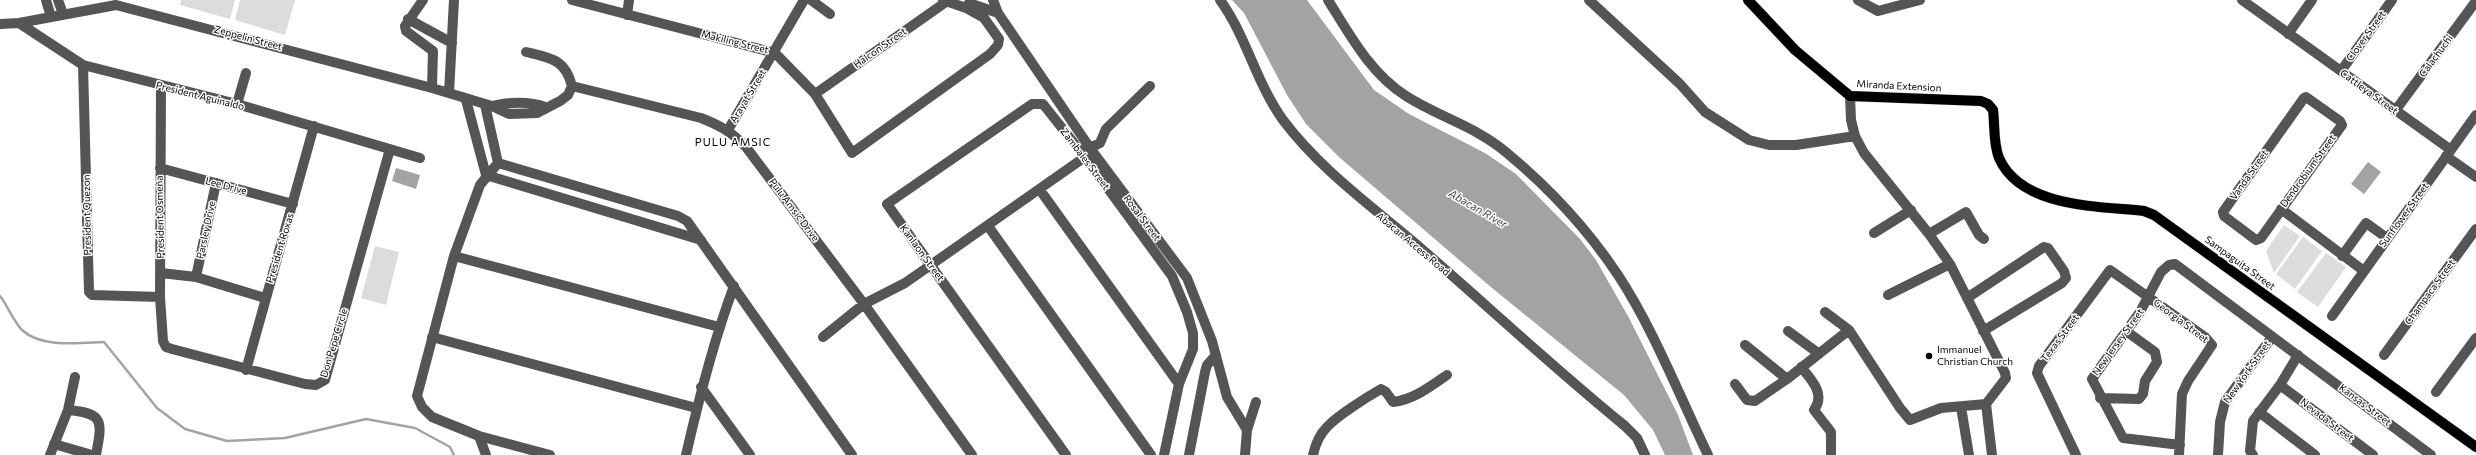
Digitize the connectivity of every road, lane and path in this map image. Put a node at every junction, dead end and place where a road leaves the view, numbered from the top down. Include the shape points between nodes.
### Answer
1 (46, 0) edge
2 (58, 0) edge
3 (423, 0) edge
4 (454, 0) edge
5 (572, 0) edge
6 (630, 0) edge
7 (804, 0) edge
8 (811, 0) edge
9 (961, 0) edge
10 (993, 0) edge
11 (1220, 0) edge
12 (1328, 0) edge
13 (1589, 0) edge
14 (1748, 0) edge
15 (1858, 0) edge
16 (1920, 0) edge
17 (2242, 0) edge
18 (2312, 0) edge
19 (2392, 0) edge
20 (944, 1) edge
21 (2476, 1) edge
22 (998, 13) junction
23 (63, 14) junction
24 (830, 14) dead end
25 (627, 15) junction
26 (51, 17) junction
27 (408, 19) junction
28 (19, 23) junction
29 (0, 24) edge
30 (2288, 34) junction
31 (452, 43) junction
32 (526, 52) dead end
33 (775, 53) junction
34 (83, 65) junction
35 (2341, 71) junction
36 (246, 73) dead end
37 (160, 86) junction
38 (572, 86) junction
39 (1150, 86) dead end
40 (432, 88) junction
41 (449, 93) junction
42 (815, 94) junction
43 (1850, 96) junction
44 (2304, 98) joint
45 (466, 100) junction
46 (237, 104) junction
47 (1043, 104) joint
48 (489, 105) junction
49 (2395, 111) junction
50 (2476, 115) edge
51 (314, 126) junction
52 (728, 130) junction
53 (1994, 130) joint
54 (1855, 136) junction
55 (493, 141) junction
56 (479, 147) junction
57 (390, 149) junction
58 (1088, 153) junction
59 (2448, 153) junction
60 (420, 158) dead end
61 (498, 164) junction
62 (160, 168) junction
63 (486, 175) junction
64 (2476, 177) edge
65 (216, 183) junction
66 (1040, 190) junction
67 (293, 204) junction
68 (2281, 209) junction
69 (1911, 210) junction
70 (988, 226) junction
71 (2476, 229) edge
72 (1874, 233) dead end
73 (1929, 234) junction
74 (2261, 238) joint
75 (2387, 238) junction
76 (1984, 239) dead end
77 (701, 240) junction
78 (454, 256) junction
79 (2342, 256) junction
80 (1950, 264) junction
81 (2175, 264) joint
82 (931, 265) junction
83 (2110, 270) joint
84 (2364, 271) junction
85 (161, 273) junction
86 (196, 278) junction
87 (734, 286) junction
88 (1888, 295) dead end
89 (2148, 296) junction
90 (160, 297) junction
91 (265, 298) junction
92 (1967, 298) junction
93 (864, 304) junction
94 (1824, 312) dead end
95 (2332, 316) dead end
96 (719, 327) junction
97 (1849, 330) junction
98 (2126, 330) junction
99 (1788, 331) dead end
100 (1983, 331) junction
101 (823, 337) dead end
102 (2272, 337) junction
103 (432, 338) junction
104 (2476, 338) edge
105 (1745, 344) dead end
106 (166, 347) joint
107 (1818, 353) junction
108 (1216, 355) junction
109 (2298, 355) junction
110 (2384, 356) dead end
111 (1801, 367) junction
112 (246, 370) junction
113 (1447, 375) dead end
114 (75, 377) dead end
115 (1787, 379) junction
116 (1179, 384) junction
117 (1734, 384) dead end
118 (2280, 385) junction
119 (702, 387) junction
120 (2436, 392) dead end
121 (2100, 398) junction
122 (1256, 402) dead end
123 (1986, 404) junction
124 (1961, 407) junction
125 (696, 408) junction
126 (68, 410) junction
127 (2259, 412) junction
128 (1247, 430) junction
129 (479, 436) junction
130 (54, 444) junction
131 (2476, 447) edge
132 (2180, 450) edge
133 (87, 454) edge
134 (50, 455) edge
135 (96, 455) edge
136 (486, 455) edge
137 (550, 455) edge
138 (686, 455) edge
139 (750, 455) edge
140 (852, 455) edge
141 (972, 455) edge
142 (1066, 455) edge
143 (1151, 455) edge
144 (1164, 455) edge
145 (1189, 455) edge
146 (1245, 455) edge
147 (1313, 455) edge
148 (1645, 455) edge
149 (1708, 455) edge
150 (1831, 455) edge
151 (1969, 455) edge
152 (1992, 455) edge
153 (2076, 455) edge
154 (2218, 455) edge
155 (2254, 455) edge
156 (2315, 455) edge
157 (2373, 455) edge
158 (2431, 455) edge

1 - 26 street
2 - 23 street
3 - 27 street
4 - 31 street
5 - 25 street, Makiling Street
6 - 25 street
7 - 33 street, Arayat Street
8 - 24 street
9 - 22 street
10 - 22 street, Rosal Street
11 - 148 street, Abacan Access Road via 1232,18 1283,120 1315,155 1372,209 1424,250 1625,426 1637,438
12 - 149 street via 1353,40 1386,81 1406,96 1460,122 1507,152 1594,243 1618,275 1641,316
13 - 54 street via 1680,84 1705,112 1749,140 1769,146
14 - 43 main road, Miranda Extension via 1795,50
15 - 16 street via 1878,11
17 - 30 street, Cattleya Street
18 - 30 street
19 - 35 street, Clover Street
20 - 42 street, Halcon Street
20 - 42 street, Makiling Street via 966,8 984,18 999,39 998,45 990,54 852,153
21 - 49 street, Calachuchi
22 - 58 street, Rosal Street
23 - 26 street, Zeppelin Street
23 - 40 street, Zeppelin Street via 103,6 135,8
25 - 33 street, Makiling Street
26 - 28 street, Zeppelin Street
27 - 31 street
27 - 40 street via 406,31 433,51
28 - 29 street, Zeppelin Street
28 - 34 street, President Aguinaldo
30 - 35 street, Cattleya Street
31 - 41 street
32 - 38 street via 560,62 569,73
33 - 42 street, Makiling Street
33 - 52 street, Arayat Street
34 - 37 street, President Aguinaldo
34 - 90 street, President Quezon via 88,292 92,295
35 - 49 street, Cattleya Street
36 - 46 street
37 - 46 street, President Aguinaldo
37 - 62 street, President Osmeña
38 - 48 street, Zeppelin Street via 568,95 537,113 510,114
38 - 52 street, Pulu Amsic Drive via 701,118
39 - 58 street via 1106,129 1100,143
40 - 41 street, Zeppelin Street
41 - 45 street, Zeppelin Street
43 - 53 main road, Miranda Extension via 1981,102 1988,104 1993,110
43 - 54 street via 1850,120
44 - 68 street, Dendrobium Street via 2312,101 2342,125
44 - 74 street, Vanda Street via 2223,212 2224,216 2256,240
45 - 48 street, Zeppelin Street
45 - 56 street
46 - 51 street, President Aguinaldo
47 - 58 street, Zambales Street
47 - 82 street, Kanlaon Street via 1032,104 887,204
48 - 55 street
49 - 59 street, Cattleya Street
50 - 59 street, Sunflower Street
51 - 57 street, President Aguinaldo
51 - 67 street, President Roxas
52 - 93 street, Pulu Amsic Drive via 746,147
53 - 131 main road, Sampaguita Street via 1999,158 2010,174 2023,185 2052,200 2154,215
54 - 69 street via 1864,153
55 - 56 street
55 - 61 street
56 - 63 street
57 - 60 street, President Aguinaldo
57 - 112 street, Don Pepe Circle via 325,380 316,385 305,384
58 - 66 street
58 - 108 street, Rosal Street via 1187,278
58 - 116 street, Zambales Street via 1172,276 1187,312 1193,349
59 - 64 street, Cattleya Street
59 - 75 street, Sunflower Street
61 - 63 street
61 - 77 street via 678,216 687,221
62 - 65 street, Lee Drive
62 - 85 street, President Osmeña
63 - 77 street
63 - 78 street
65 - 67 street, Lee Drive
65 - 86 street, Parsley Drive
66 - 70 street
66 - 116 street
67 - 91 street, President Roxas
68 - 74 street, Dendrobium Street
68 - 79 street
69 - 72 street
69 - 73 street
70 - 82 street
70 - 143 street
71 - 110 street, Champaca Street
73 - 76 street via 1966,212
73 - 80 street
75 - 79 street via 2366,223
75 - 84 street, Sunflower Street
77 - 87 street
78 - 96 street
78 - 103 street
79 - 84 street
80 - 88 street
80 - 92 street
81 - 89 street, New Jersey Street via 2169,265 2161,272
81 - 102 street, Kansas Street
82 - 93 street via 905,283
82 - 142 street, Kanlaon Street
83 - 89 street, Georgia Street
83 - 153 street, Texas Street via 2039,366 2037,373
84 - 95 street, Sunflower Street
85 - 86 street
85 - 90 street, President Osmeña
86 - 91 street
87 - 96 street
87 - 140 street
89 - 98 street, New Jersey Street
89 - 132 street, Georgia Street via 2205,337 2212,345 2182,394
90 - 106 street, President Osmeña via 163,341
91 - 112 street, President Roxas
92 - 100 street
92 - 100 street via 2044,247 2048,248 2064,271 2066,278 2062,283
93 - 101 street
93 - 141 street, Pulu Amsic Drive
94 - 97 street
96 - 119 street
97 - 107 street
97 - 124 street via 1910,420 1941,408
98 - 121 street, New Jersey Street via 2093,377 2092,382
98 - 121 street via 2155,352 2157,362 2145,380 2143,394 2139,399
99 - 107 street
100 - 123 street via 2006,378
102 - 109 street, Kansas Street
102 - 154 street, New York Street via 2225,402 2220,422
103 - 125 street
103 - 129 street via 417,396 422,407 432,417
104 - 120 street
105 - 115 street
106 - 112 street, Don Pepe Circle
107 - 111 street
108 - 128 street, Rosal Street via 1227,397
108 - 145 street via 1205,372
109 - 118 street
109 - 158 street, Kansas Street
111 - 115 street
111 - 150 street via 1819,394 1819,402 1814,410 1830,432
113 - 147 street via 1421,392 1393,402 1386,392 1380,389 1326,427
114 - 126 street
115 - 117 street via 1751,401 1741,395
116 - 144 street, Zambales Street
118 - 127 street
118 - 157 street, Nevada Street
119 - 125 street
119 - 139 street
121 - 132 street, New Jersey Street via 2123,438
122 - 128 street
123 - 124 street
123 - 152 street
124 - 151 street
125 - 138 street
126 - 130 street
126 - 135 street via 88,412 99,420 101,429
127 - 155 street via 2253,421 2250,451
127 - 156 street
128 - 146 street
129 - 136 street
129 - 137 street
130 - 133 street
130 - 134 street

